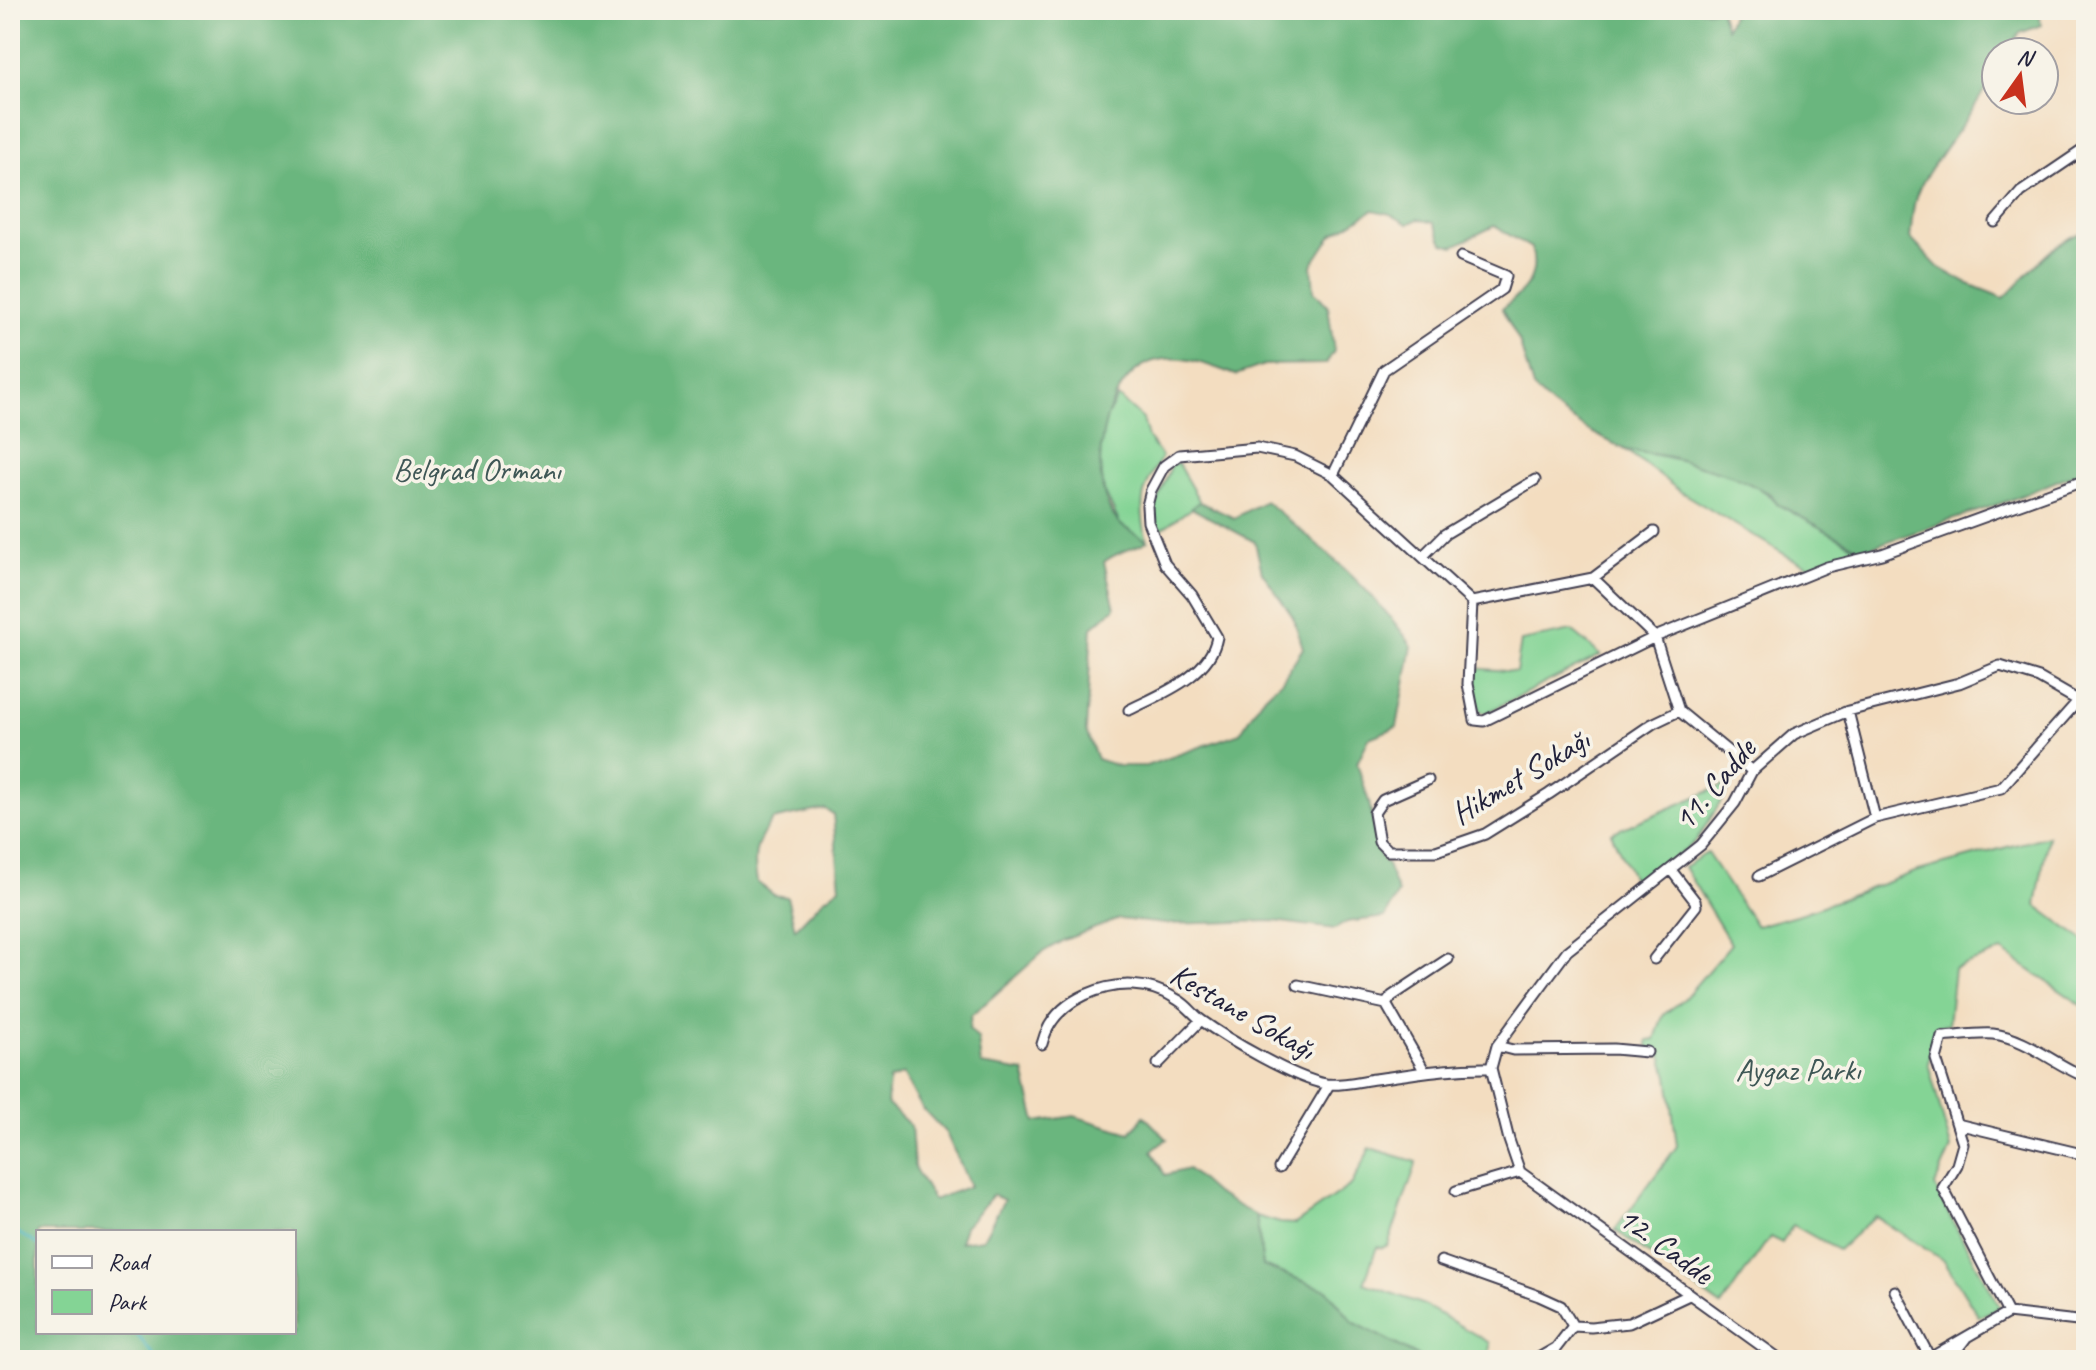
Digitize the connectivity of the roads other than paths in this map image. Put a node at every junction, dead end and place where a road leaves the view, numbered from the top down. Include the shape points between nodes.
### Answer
1 (2086, 148) edge
2 (1995, 222) dead end
3 (1461, 257) dead end
4 (1333, 475) junction
5 (1535, 480) dead end
6 (2086, 480) edge
7 (1654, 532) dead end
8 (1423, 556) junction
9 (1593, 578) junction
10 (1472, 602) junction
11 (1655, 637) junction
12 (2083, 700) edge
13 (1129, 710) dead end
14 (1679, 711) junction
15 (1848, 711) junction
16 (1752, 771) junction
17 (1428, 780) dead end
18 (1875, 818) junction
19 (1671, 870) junction
20 (1759, 876) dead end
21 (1448, 959) dead end
22 (1654, 959) dead end
23 (1298, 985) dead end
24 (1386, 1004) junction
25 (1201, 1020) junction
26 (1042, 1044) dead end
27 (1497, 1046) junction
28 (1647, 1052) dead end
29 (1158, 1064) dead end
30 (1491, 1068) junction
31 (1425, 1072) junction
32 (2086, 1077) edge
33 (1329, 1085) junction
34 (1957, 1124) junction
35 (2086, 1155) edge
36 (1279, 1168) dead end
37 (1520, 1172) junction
38 (1456, 1191) dead end
39 (1441, 1261) dead end
40 (1895, 1291) dead end
41 (1689, 1295) junction
42 (2008, 1313) junction
43 (2086, 1322) edge
44 (1573, 1326) junction
45 (1935, 1358) edge
46 (1537, 1359) edge
47 (1781, 1360) edge

1 - 2 street via 2021,192
3 - 4 street via 1506,276 1502,289 1384,370
4 - 8 street
4 - 13 street via 1295,456 1257,448 1179,455 1164,466 1151,490 1148,522 1165,564 1192,595 1217,637 1214,653 1178,685
5 - 8 street via 1445,534
6 - 11 street via 1882,554 1827,567
7 - 9 street
8 - 10 street
9 - 10 street
9 - 11 street
10 - 11 street via 1468,684 1475,720 1484,721
11 - 14 street
12 - 15 street, 11. Cadde via 2000,666 1959,683
12 - 18 street via 2001,788
14 - 16 street
14 - 17 street, Hikmet Sokağı via 1485,834 1436,851 1388,851 1379,842 1374,813 1383,800
15 - 16 street, 11. Cadde via 1794,734
15 - 18 street
16 - 19 street, 11. Cadde via 1710,834
18 - 20 street
19 - 22 street via 1696,906
19 - 27 street, 11. Cadde via 1567,951
21 - 24 street
23 - 24 street
24 - 31 street
25 - 26 street, Kestane Sokağı via 1180,1000 1155,988 1111,987 1061,1009
25 - 29 street
25 - 33 street, Kestane Sokağı via 1310,1080
27 - 28 street
27 - 30 street
30 - 31 street, Kestane Sokağı
30 - 37 street
31 - 33 street, Kestane Sokağı
32 - 34 street via 2038,1050 1994,1034 1942,1037 1936,1059
33 - 36 street
34 - 35 street
34 - 42 street via 1963,1144 1943,1188
37 - 38 street
37 - 41 street, 12. Cadde
39 - 44 street via 1561,1306
40 - 45 street
41 - 44 street via 1629,1323
41 - 47 street, 12. Cadde
42 - 43 street
42 - 45 street
44 - 46 street via 1556,1348

